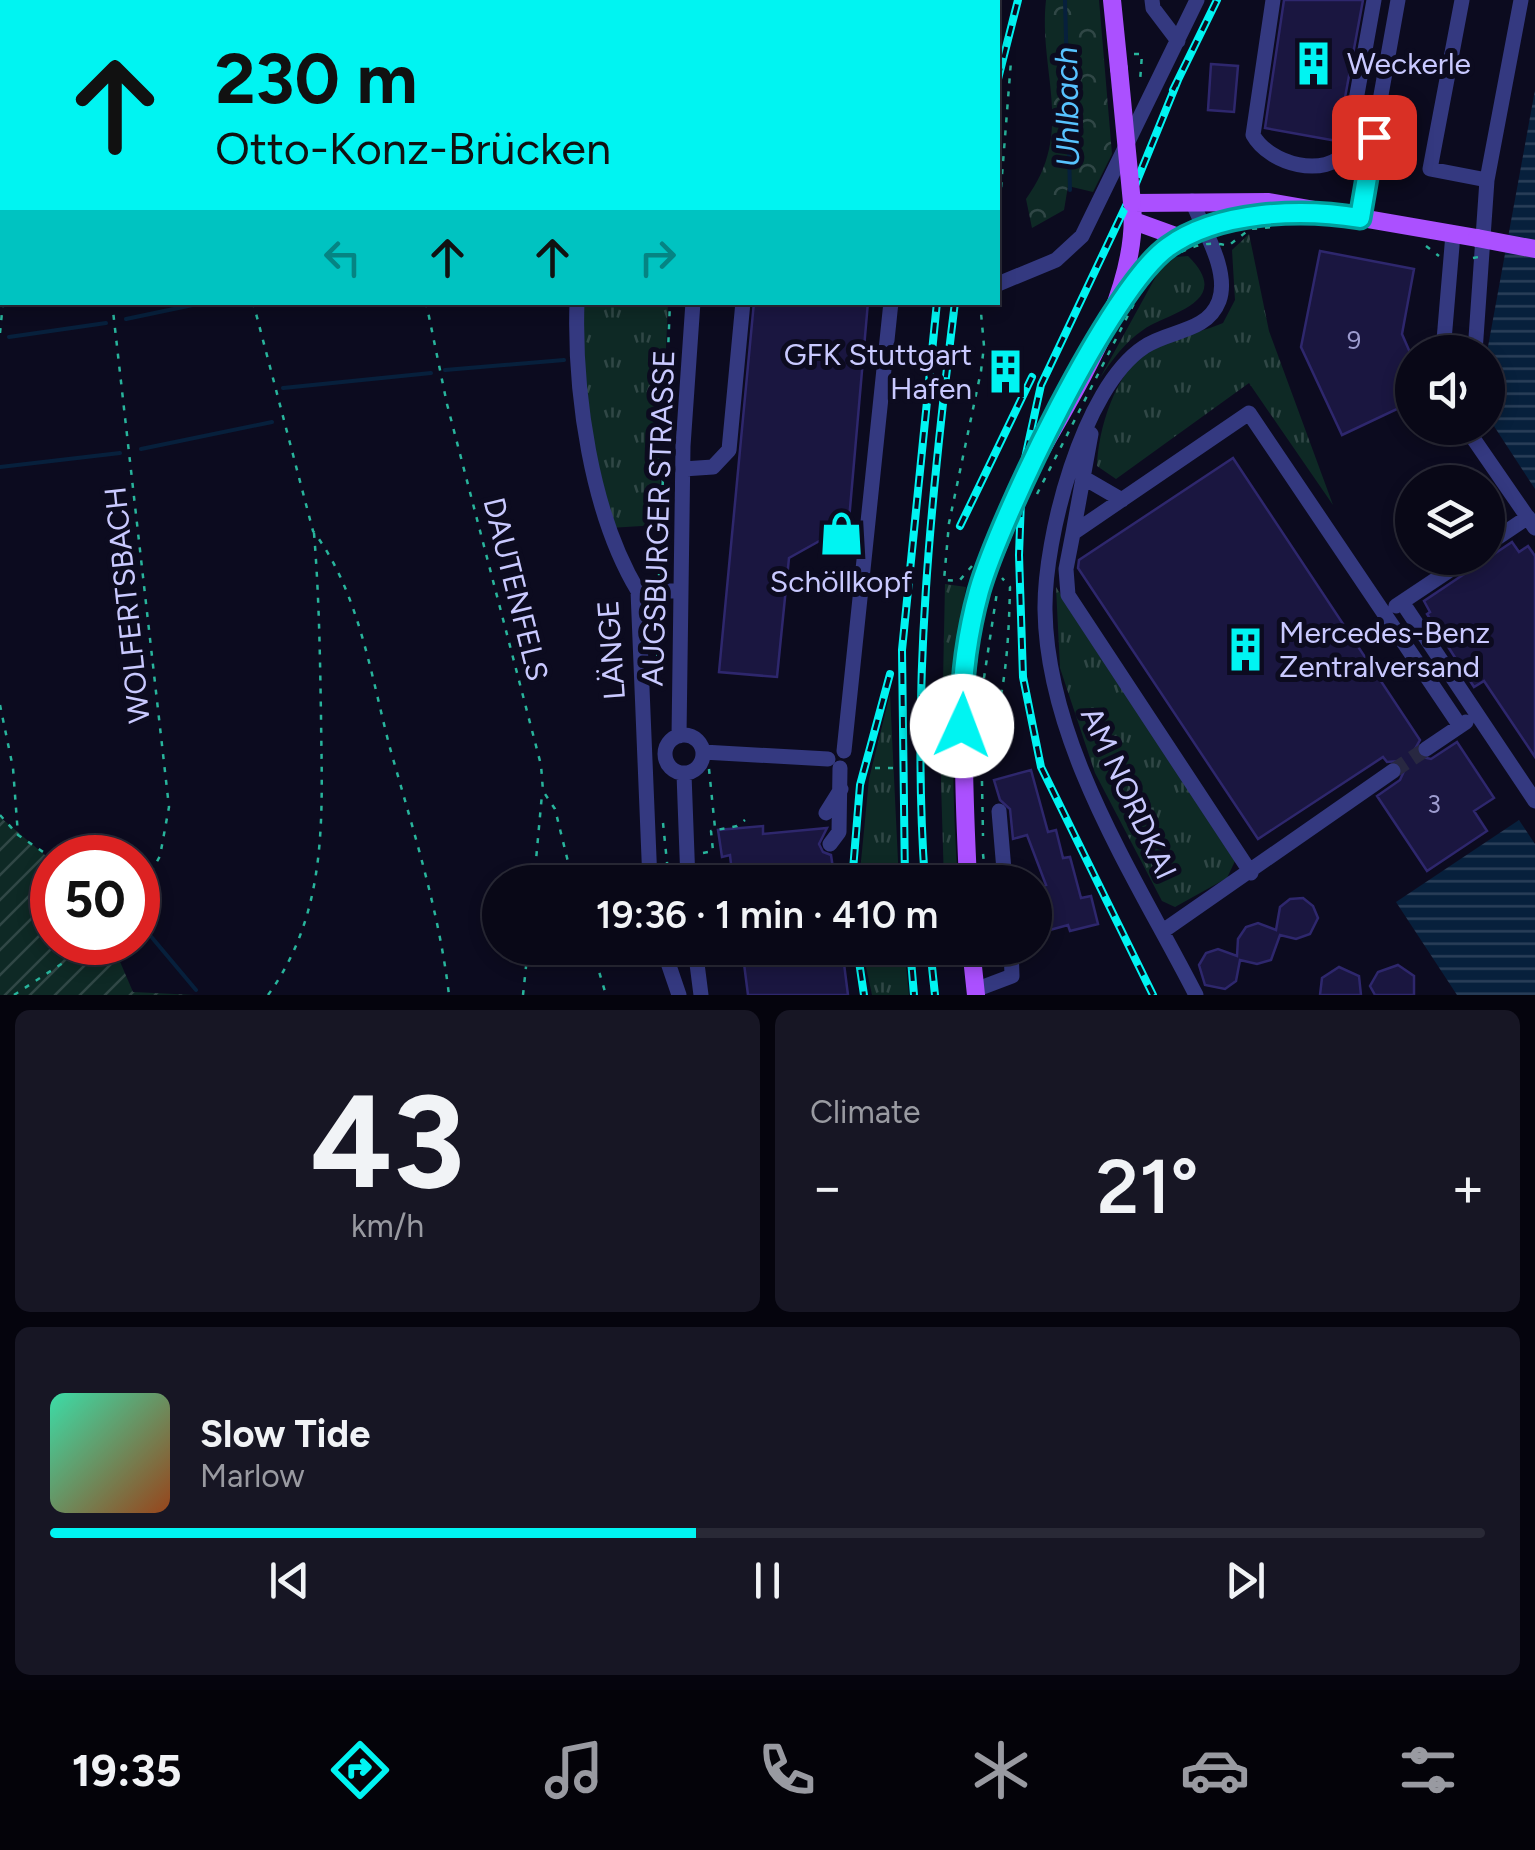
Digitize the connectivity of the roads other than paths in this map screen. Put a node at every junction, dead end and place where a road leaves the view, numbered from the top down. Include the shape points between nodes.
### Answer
1 (1112, 0) edge
2 (1152, 0) edge
3 (1197, 0) edge
4 (1273, 0) edge
5 (1374, 0) edge
6 (1398, 0) edge
7 (1462, 0) edge
8 (1521, 0) edge
9 (1178, 40) junction
10 (1487, 180) junction
11 (1192, 201) junction
12 (1133, 212) junction
13 (1271, 215) junction
14 (1352, 216) junction
15 (1453, 234) junction
16 (1206, 235) junction
17 (1182, 238) junction
18 (1535, 249) edge
19 (1000, 283) edge
20 (1118, 301) junction
21 (578, 305) edge
22 (694, 305) edge
23 (743, 305) edge
24 (890, 305) edge
25 (1444, 335) edge
26 (1476, 335) edge
27 (1098, 410) junction
28 (1478, 445) edge
29 (683, 469) junction
30 (1084, 478) junction
31 (1122, 500) junction
32 (1532, 523) edge
33 (1073, 533) junction
34 (1505, 536) edge
35 (1442, 575) edge
36 (638, 591) junction
37 (680, 591) junction
38 (1402, 602) junction
39 (1384, 614) junction
40 (1478, 714) junction
41 (1460, 726) junction
42 (679, 736) junction
43 (1426, 749) tunnel mouth
44 (703, 752) junction
45 (834, 764) junction
46 (1393, 771) tunnel mouth
47 (684, 774) junction
48 (842, 786) junction
49 (1535, 801) edge
50 (999, 811) dead end
51 (826, 812) dead end
52 (830, 844) dead end
53 (649, 865) edge
54 (687, 865) edge
55 (967, 865) edge
56 (1003, 865) edge
57 (1252, 873) junction
58 (1163, 931) junction
59 (669, 965) edge
60 (697, 965) edge
61 (973, 965) edge
62 (1012, 965) edge
63 (976, 993) edge
64 (679, 995) edge
65 (701, 995) edge
66 (1196, 995) edge

1 - 12 main road, bridge
2 - 9 street
3 - 9 street
4 - 5 street via 1254,135 1274,157 1328,165 1346,150
6 - 14 street
7 - 10 street via 1430,169
8 - 10 street
9 - 19 street via 1082,236 1056,260
10 - 26 street
11 - 12 main road
11 - 13 main road
11 - 16 street, AM NORDKAI
12 - 17 main road
12 - 20 main road via 1132,251
13 - 14 main road
13 - 16 main road
14 - 15 main road
15 - 18 main road, bridge via 1480,247
15 - 25 street
16 - 17 main road
16 - 27 street, AM NORDKAI via 1220,270 1221,296 1209,317 1140,349
17 - 20 main road via 1147,265
20 - 55 main road, bridge via 1026,480 988,592 962,698
21 - 36 street, LÄNGE via 584,422 620,561
22 - 29 street, AUGSBURGER STRASSE
23 - 29 street via 728,450 713,467
24 - 45 street via 844,751 834,749
27 - 30 street
27 - 58 street, AM NORDKAI via 1070,464 1054,527 1046,586 1050,657 1078,758
28 - 32 street
29 - 37 street, AUGSBURGER STRASSE
30 - 31 street
30 - 33 street
31 - 33 street
31 - 39 street via 1249,413
32 - 34 street
33 - 57 street via 1068,595
35 - 38 street
36 - 37 street
36 - 53 street, LÄNGE
37 - 42 street, AUGSBURGER STRASSE
38 - 39 street
38 - 40 street
39 - 41 street
40 - 41 street
40 - 49 street
41 - 43 street
42 - 44 street via 694,739
42 - 47 street, AUGSBURGER STRASSE via 667,745 666,760
44 - 45 street
44 - 47 street via 700,764
45 - 48 street
46 - 57 street
47 - 54 street, AUGSBURGER STRASSE
48 - 51 street
48 - 52 street via 839,832
50 - 56 street
57 - 58 street
58 - 66 street, AM NORDKAI
59 - 64 street
60 - 65 street
61 - 63 main road
62 - 63 street via 1012,976

